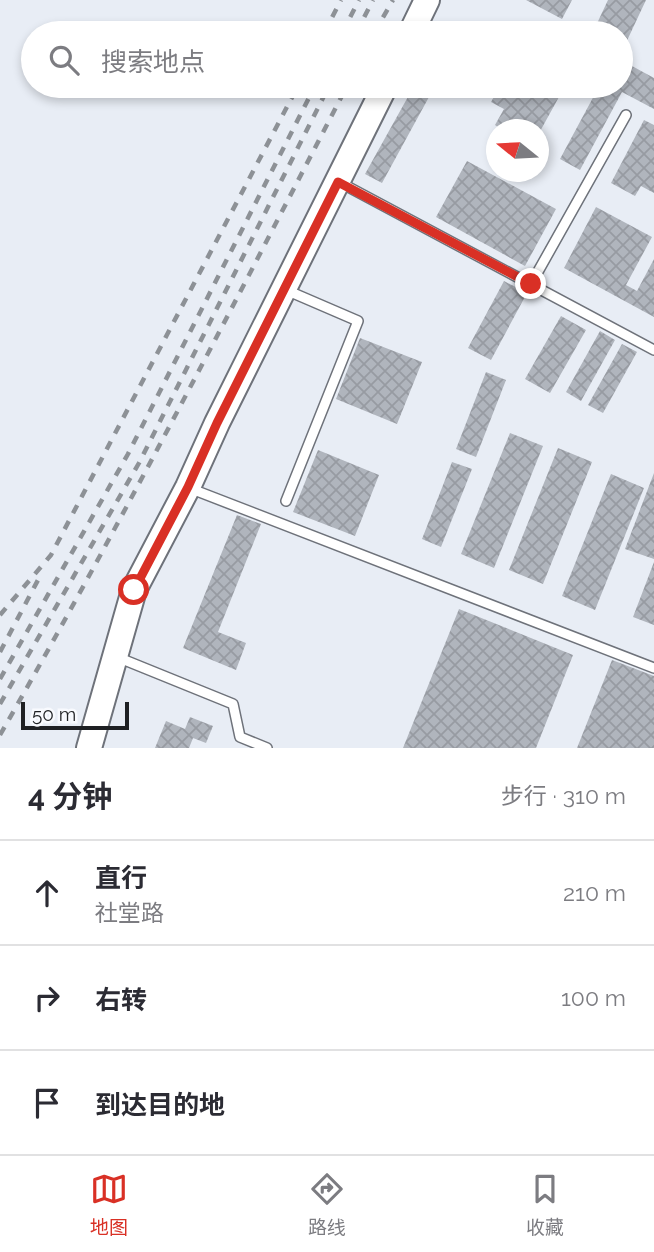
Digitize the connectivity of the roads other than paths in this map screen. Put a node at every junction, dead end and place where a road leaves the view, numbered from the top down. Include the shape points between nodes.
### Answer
1 (427, 0) edge
2 (417, 21) edge
3 (379, 98) edge
4 (626, 115) dead end
5 (338, 182) junction
6 (531, 284) junction
7 (284, 290) junction
8 (654, 350) edge
9 (188, 487) junction
10 (286, 502) dead end
11 (115, 657) junction
12 (654, 668) edge
13 (89, 748) edge
14 (267, 748) edge

1 - 2 main road
3 - 5 main road
4 - 6 lane
5 - 6 lane
5 - 7 main road
6 - 8 lane
7 - 9 main road
7 - 10 lane via 358,321
9 - 11 main road via 134,590
9 - 12 lane
11 - 13 main road
11 - 14 lane via 233,704 240,737

